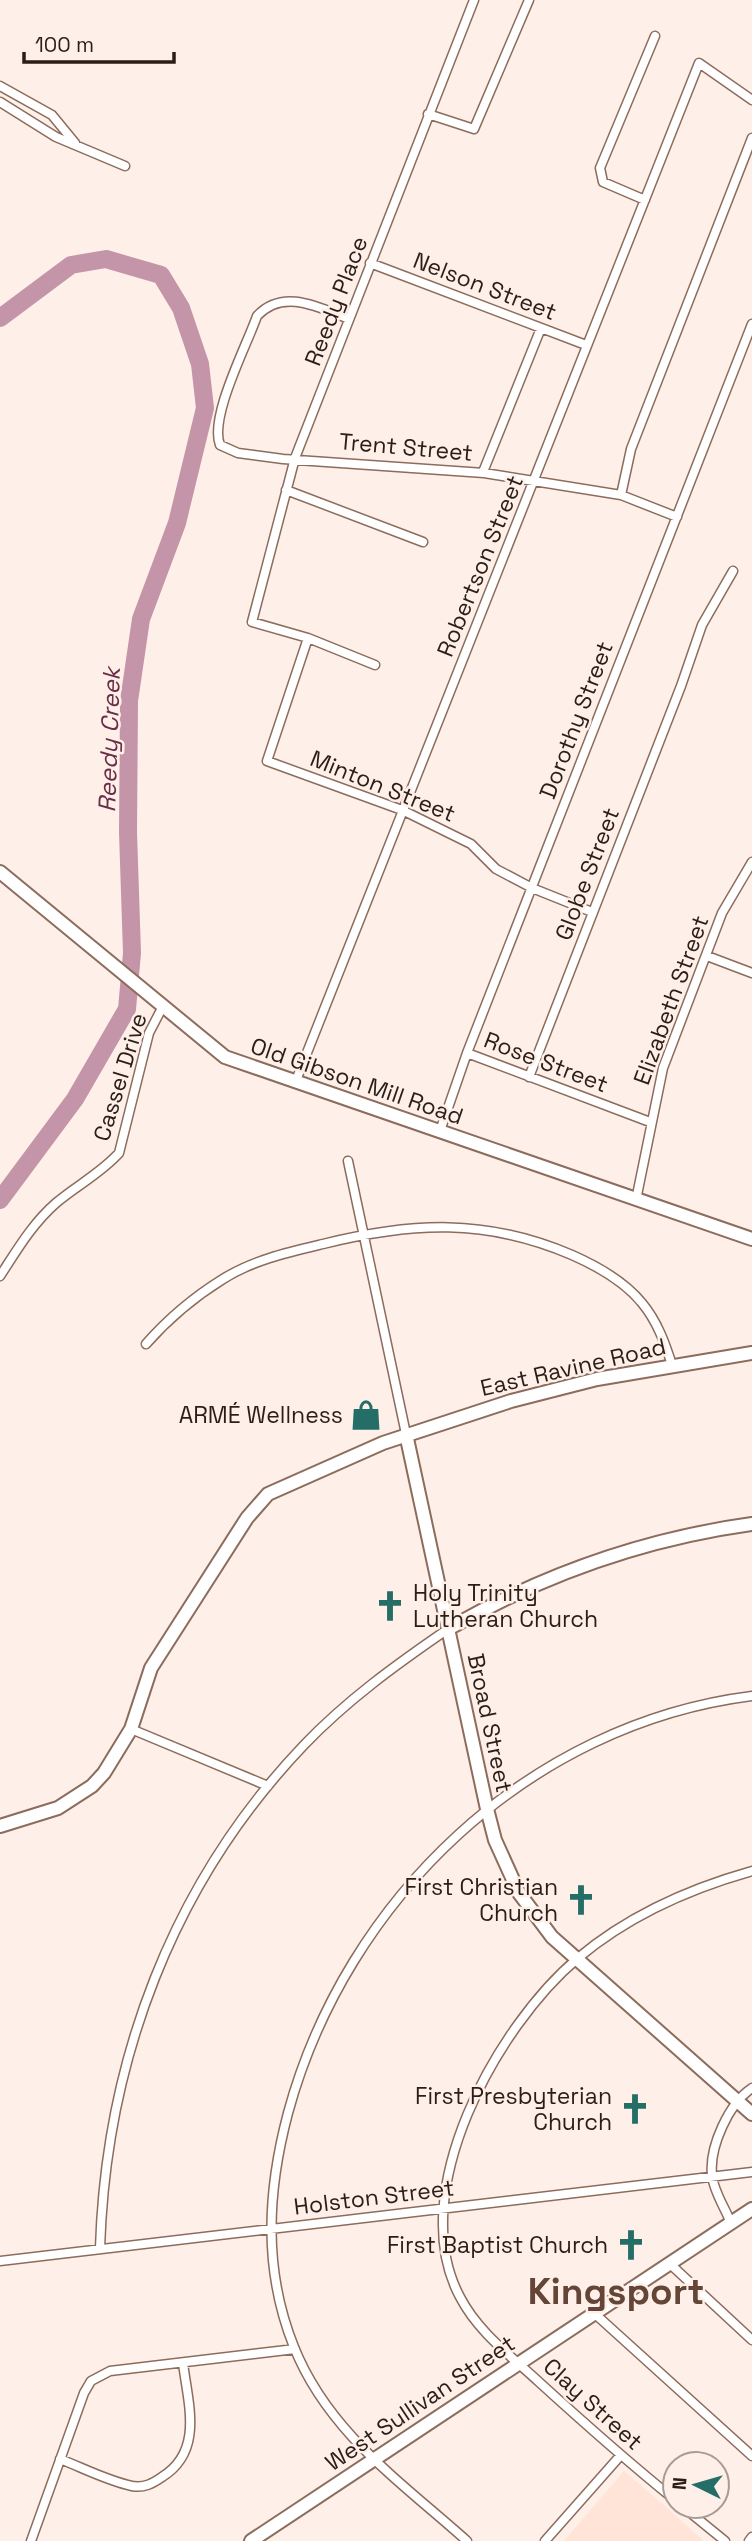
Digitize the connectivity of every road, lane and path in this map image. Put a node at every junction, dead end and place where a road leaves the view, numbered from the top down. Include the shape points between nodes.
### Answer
1 (474, 0) edge
2 (529, 0) edge
3 (654, 36) dead end
4 (0, 86) edge
5 (752, 100) edge
6 (0, 102) edge
7 (428, 114) junction
8 (752, 138) edge
9 (75, 143) junction
10 (125, 166) dead end
11 (645, 200) junction
12 (370, 263) junction
13 (349, 319) junction
14 (752, 324) edge
15 (541, 328) junction
16 (586, 345) junction
17 (295, 458) junction
18 (483, 472) junction
19 (536, 482) junction
20 (286, 490) junction
21 (621, 495) junction
22 (677, 517) junction
23 (423, 542) dead end
24 (733, 570) dead end
25 (308, 638) junction
26 (375, 665) dead end
27 (402, 810) junction
28 (752, 862) edge
29 (0, 872) edge
30 (532, 888) junction
31 (592, 912) junction
32 (707, 956) junction
33 (752, 973) edge
34 (162, 1007) junction
35 (467, 1053) junction
36 (529, 1077) junction
37 (295, 1083) junction
38 (650, 1122) junction
39 (440, 1131) junction
40 (348, 1161) dead end
41 (636, 1200) junction
42 (363, 1234) junction
43 (752, 1239) edge
44 (0, 1276) edge
45 (145, 1343) dead end
46 (752, 1353) edge
47 (672, 1365) junction
48 (406, 1434) junction
49 (752, 1524) edge
50 (448, 1629) junction
51 (752, 1696) edge
52 (131, 1729) junction
53 (268, 1786) junction
54 (487, 1809) junction
55 (0, 1826) edge
56 (752, 1871) edge
57 (576, 1959) junction
58 (752, 2088) edge
59 (737, 2101) junction
60 (752, 2114) edge
61 (752, 2172) edge
62 (712, 2175) junction
63 (444, 2208) junction
64 (752, 2208) edge
65 (730, 2221) junction
66 (269, 2229) junction
67 (100, 2248) junction
68 (0, 2261) edge
69 (669, 2263) junction
70 (594, 2313) junction
71 (752, 2340) edge
72 (295, 2349) junction
73 (518, 2362) junction
74 (183, 2363) junction
75 (620, 2456) junction
76 (752, 2456) edge
77 (60, 2459) junction
78 (372, 2460) junction
79 (661, 2489) edge
80 (700, 2520) edge
81 (31, 2541) edge
82 (251, 2541) edge
83 (467, 2541) edge
84 (545, 2541) edge
85 (726, 2541) edge

1 - 7 street, Reedy Place
2 - 7 street via 474,129
3 - 11 street via 600,168 608,186
4 - 9 street via 52,115
5 - 11 street, Robertson Street via 699,63
6 - 9 street via 56,137
7 - 12 street, Reedy Place
8 - 21 street via 631,449
9 - 10 street
11 - 16 street, Robertson Street
12 - 13 street, Reedy Place
12 - 15 street, Nelson Street
13 - 17 street, Reedy Place
13 - 17 street, Trent Street via 295,301 267,305 257,316 223,408 218,439 225,449 238,453
14 - 22 street, Dorothy Street
15 - 16 street, Nelson Street
15 - 18 street
16 - 19 street, Robertson Street
17 - 18 street, Trent Street
17 - 20 street, Reedy Place
18 - 19 street, Trent Street
19 - 21 street, Trent Street
19 - 27 street, Robertson Street
20 - 23 street
20 - 25 street, Reedy Place via 253,622
21 - 22 street, Trent Street
22 - 30 street, Dorothy Street
24 - 31 street, Globe Street via 702,625
25 - 26 street
25 - 27 street, Minton Street via 267,761
27 - 30 street, Minton Street via 471,844 496,869
27 - 37 street, Robertson Street
28 - 32 street, Elizabeth Street via 722,913
29 - 34 street, Old Gibson Mill Road
30 - 31 street, Minton Street
30 - 35 street, Dorothy Street
31 - 36 street, Globe Street
32 - 33 street
32 - 38 street, Elizabeth Street via 663,1068
34 - 37 street, Old Gibson Mill Road via 225,1057
34 - 44 street, Cassel Drive via 149,1033 119,1153 53,1206 28,1233
35 - 36 street, Rose Street
35 - 39 street, Dorothy Street
36 - 38 street, Rose Street
37 - 39 street, Old Gibson Mill Road
38 - 41 street, Elizabeth Street
39 - 41 street, Old Gibson Mill Road
40 - 42 street, Broad Street
41 - 43 street, Old Gibson Mill Road
42 - 45 street via 258,1262 224,1278
42 - 47 street via 401,1227 457,1226 512,1233 549,1245 596,1267 642,1302 661,1332
42 - 48 street, Broad Street
46 - 47 street, East Ravine Road
47 - 48 street, East Ravine Road via 542,1392
48 - 50 street, Broad Street
48 - 52 street, East Ravine Road via 299,1478 257,1505 151,1668
49 - 50 street via 653,1542 569,1569
50 - 53 street via 349,1704
50 - 54 street, Broad Street
51 - 54 street via 689,1709 623,1731 543,1771
52 - 53 street
52 - 55 street, East Ravine Road via 115,1759 92,1786 58,1808
53 - 67 street via 233,1833 183,1916 137,2021 110,2129
54 - 57 street, Broad Street via 495,1840 519,1893
54 - 66 street via 407,1884 370,1933 337,1989 292,2099 276,2167
56 - 57 street, Clay Street via 655,1906
57 - 59 street, Broad Street
57 - 63 street, Clay Street via 527,2011 492,2064 459,2140
58 - 59 street
59 - 60 street, Broad Street
59 - 62 street via 719,2135
61 - 62 street, Holston Street
62 - 63 street, Holston Street
62 - 65 street
63 - 66 street, Holston Street
63 - 73 street, Clay Street via 446,2263 460,2298 484,2331
64 - 65 street, West Sullivan Street
65 - 69 street, West Sullivan Street
66 - 67 street, Holston Street
66 - 72 street via 276,2292
67 - 68 street, Holston Street
69 - 70 street, West Sullivan Street
69 - 71 street
70 - 73 street, West Sullivan Street
70 - 76 street
72 - 74 street
72 - 78 street via 328,2409
73 - 75 street, Clay Street
73 - 78 street, West Sullivan Street
74 - 77 street via 110,2371 91,2381
74 - 77 street via 191,2443 170,2473 153,2483 130,2485
75 - 79 street, Clay Street
75 - 84 street
77 - 81 street
78 - 82 street, West Sullivan Street
78 - 83 street
80 - 85 street

